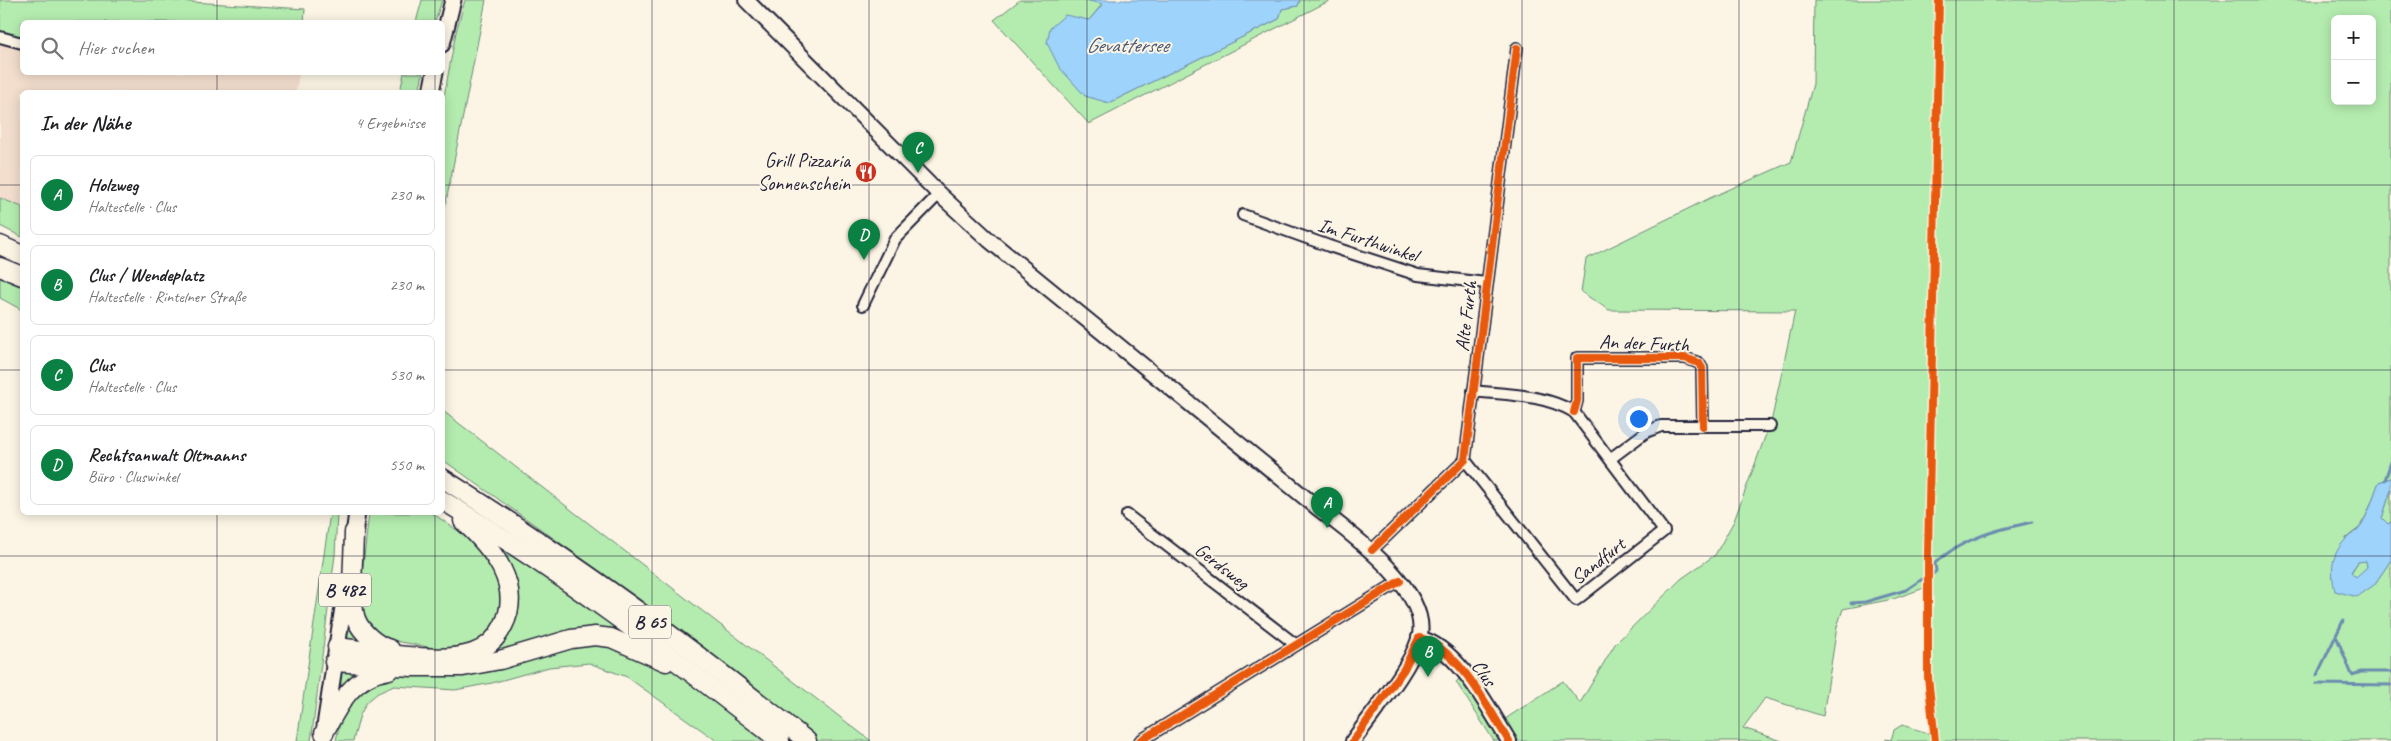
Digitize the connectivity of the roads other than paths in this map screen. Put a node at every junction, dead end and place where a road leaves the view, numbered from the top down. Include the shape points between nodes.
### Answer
1 (453, 0) edge
2 (746, 0) edge
3 (445, 32) edge
4 (0, 37) edge
5 (20, 42) edge
6 (1516, 48) dead end
7 (435, 75) edge
8 (432, 90) edge
9 (939, 194) junction
10 (1243, 215) dead end
11 (0, 245) edge
12 (20, 253) edge
13 (0, 266) edge
14 (20, 275) edge
15 (1486, 283) junction
16 (863, 305) dead end
17 (1473, 392) junction
18 (1574, 412) junction
19 (1703, 426) junction
20 (1770, 426) dead end
21 (1465, 460) junction
22 (1610, 460) junction
23 (445, 480) edge
24 (445, 503) edge
25 (445, 504) edge
26 (357, 515) edge
27 (1127, 515) dead end
28 (354, 532) junction
29 (1372, 550) junction
30 (1400, 581) junction
31 (1419, 638) junction
32 (1295, 644) junction
33 (336, 655) junction
34 (412, 661) junction
35 (696, 675) junction
36 (324, 737) edge
37 (780, 741) edge
38 (807, 741) edge
39 (1140, 741) edge
40 (1353, 741) edge
41 (1509, 741) edge

1 - 3 main road
2 - 9 main road
4 - 5 street
6 - 15 street, Alte Furth
7 - 8 main road
9 - 16 street via 895,239
9 - 29 main road via 989,240
10 - 15 street, Im Furthwinkel via 1418,275
11 - 12 highway
13 - 14 highway
15 - 17 street, Alte Furth
17 - 18 street, Sandfurt via 1542,399
17 - 21 street, Alte Furth
18 - 19 street, An der Furth via 1577,358 1686,358 1699,363 1702,368
18 - 22 street, Sandfurt
19 - 20 street
19 - 22 street via 1654,428
21 - 22 street, Sandfurt via 1576,600 1664,531
21 - 29 street
23 - 38 highway, B 65 via 594,580
24 - 35 highway, B 65 via 501,536 599,603
25 - 34 highway via 496,556 511,596 508,617 498,637 472,653
26 - 28 main road, B 482
27 - 32 street, Gerdsweg
28 - 33 main road, B 482
28 - 34 highway via 356,619 379,644
29 - 30 main road
30 - 31 main road via 1419,620
30 - 32 street
31 - 40 main road via 1404,669
31 - 41 main road, Clus via 1429,640 1456,662
32 - 39 street
33 - 34 highway
33 - 36 main road, B 482
34 - 35 highway via 473,665 515,657 571,639 595,636 624,643
34 - 36 highway via 369,675 357,684 340,702
35 - 37 highway, B 65

